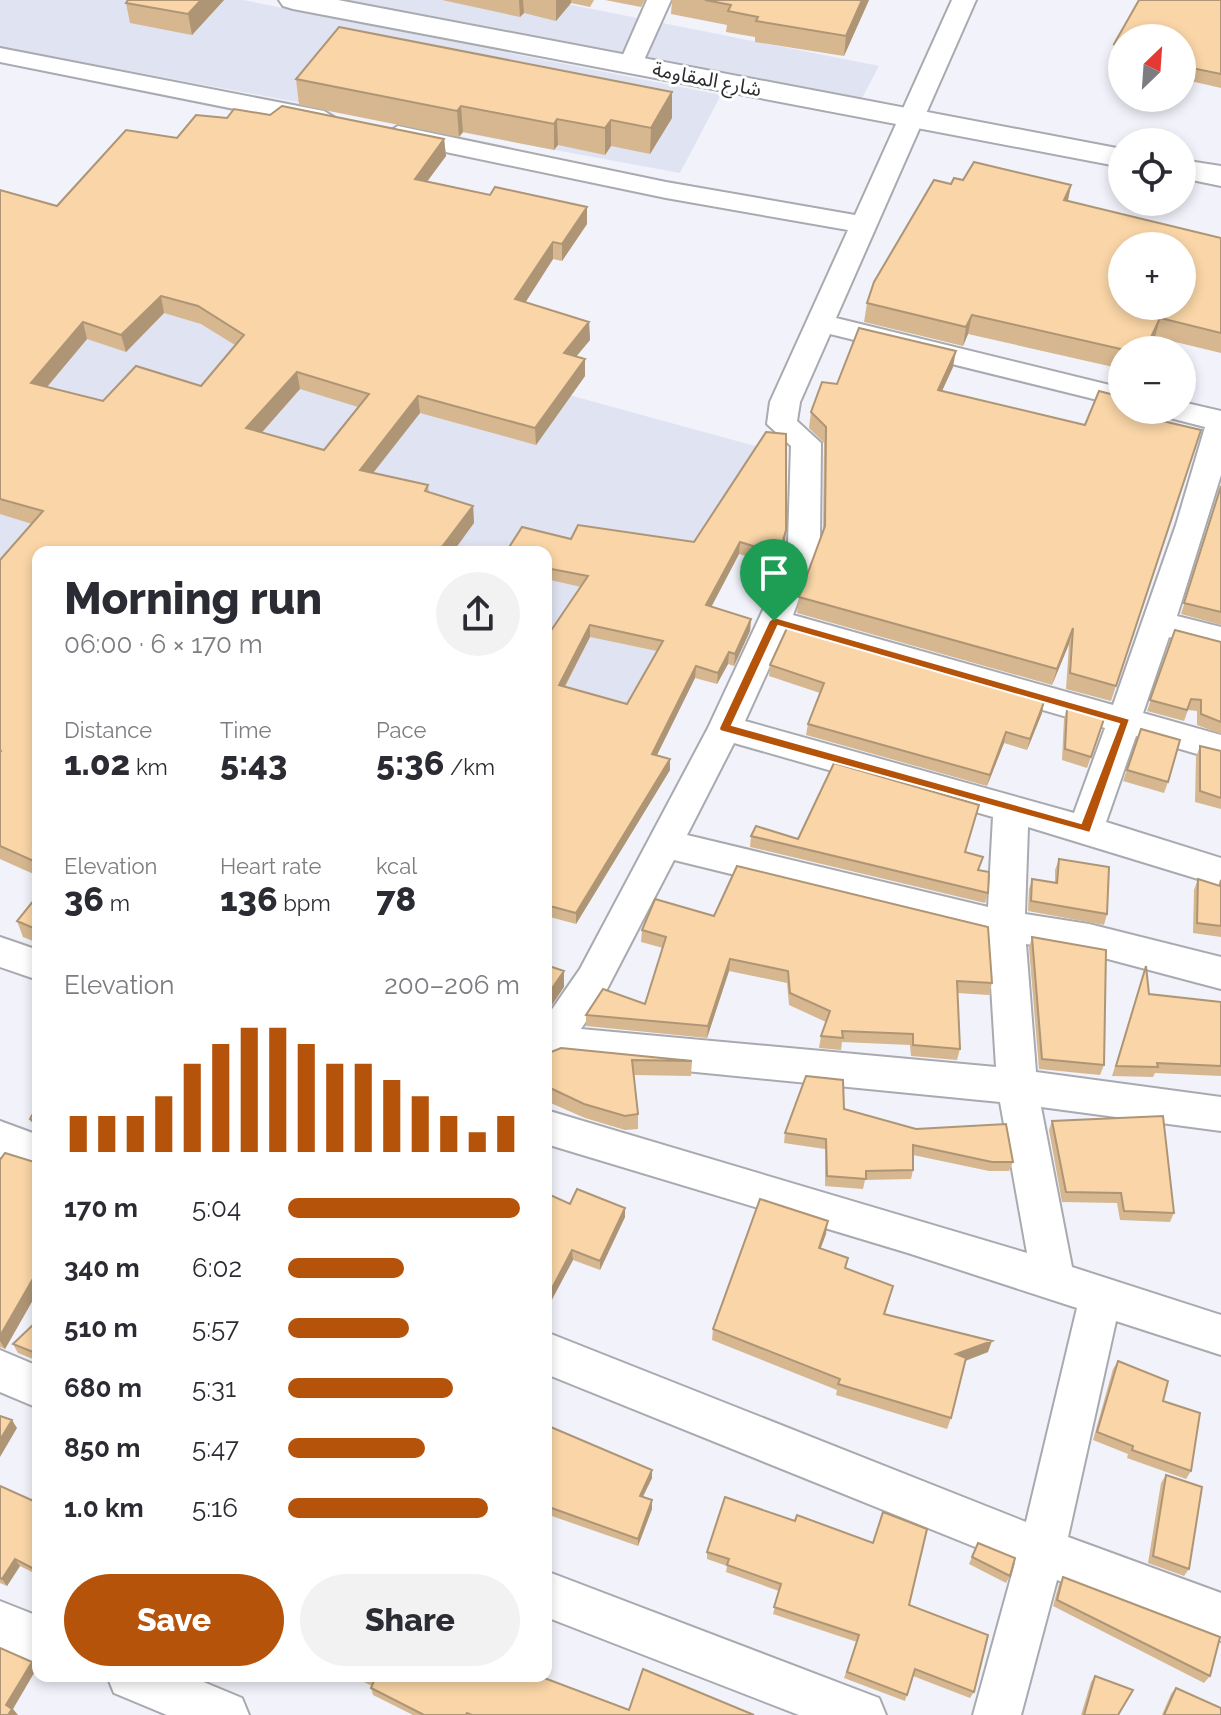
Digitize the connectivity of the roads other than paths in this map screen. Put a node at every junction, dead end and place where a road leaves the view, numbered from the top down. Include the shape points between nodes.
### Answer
1 (293, 0) edge
2 (659, 0) edge
3 (964, 0) edge
4 (0, 55) edge
5 (631, 64) junction
6 (914, 119) junction
7 (1108, 155) edge
8 (1196, 172) edge
9 (1221, 176) edge
10 (866, 225) junction
11 (822, 323) junction
12 (1108, 394) edge
13 (1196, 415) edge
14 (1221, 421) edge
15 (1206, 529) edge
16 (774, 621) junction
17 (1156, 622) junction
18 (1221, 639) edge
19 (1126, 722) junction
20 (725, 728) junction
21 (1221, 748) edge
22 (1011, 810) junction
23 (1086, 830) junction
24 (665, 843) junction
25 (1221, 872) edge
26 (1006, 926) junction
27 (0, 952) edge
28 (32, 963) edge
29 (1221, 973) edge
30 (552, 1042) edge
31 (552, 1047) edge
32 (1017, 1084) junction
33 (1221, 1114) edge
34 (552, 1129) edge
35 (0, 1139) edge
36 (32, 1151) edge
37 (1053, 1280) junction
38 (1101, 1295) junction
39 (1221, 1335) edge
40 (552, 1355) edge
41 (0, 1371) edge
42 (32, 1384) edge
43 (1042, 1551) junction
44 (552, 1596) edge
45 (1221, 1617) edge
46 (0, 1625) edge
47 (32, 1638) edge
48 (145, 1682) edge
49 (174, 1695) edge
50 (225, 1715) edge
51 (862, 1715) edge
52 (997, 1715) edge

1 - 5 highway, شارع المقاومة
2 - 5 street
3 - 6 street
4 - 10 street via 666,190
5 - 6 highway, شارع المقاومة
6 - 7 highway, شارع المقاومة
6 - 10 street
8 - 9 highway
10 - 11 street
11 - 12 street
11 - 16 street via 785,402 782,424 806,443 807,499 804,542
13 - 14 street
14 - 15 street
15 - 17 street
16 - 19 street
16 - 20 street
17 - 18 street
17 - 19 street
19 - 21 street
19 - 23 street
20 - 22 street
20 - 24 street
22 - 23 street
22 - 26 street
23 - 25 street
24 - 26 street
24 - 30 street via 593,980
26 - 29 street via 1089,939
26 - 32 street
27 - 28 street
31 - 32 street via 704,1054
32 - 33 street
32 - 37 street
34 - 37 street
35 - 36 street
37 - 38 street
38 - 39 street
38 - 43 street
40 - 43 street
41 - 42 street
43 - 45 street
43 - 52 street
44 - 51 street
46 - 47 street
48 - 49 street
49 - 50 street

